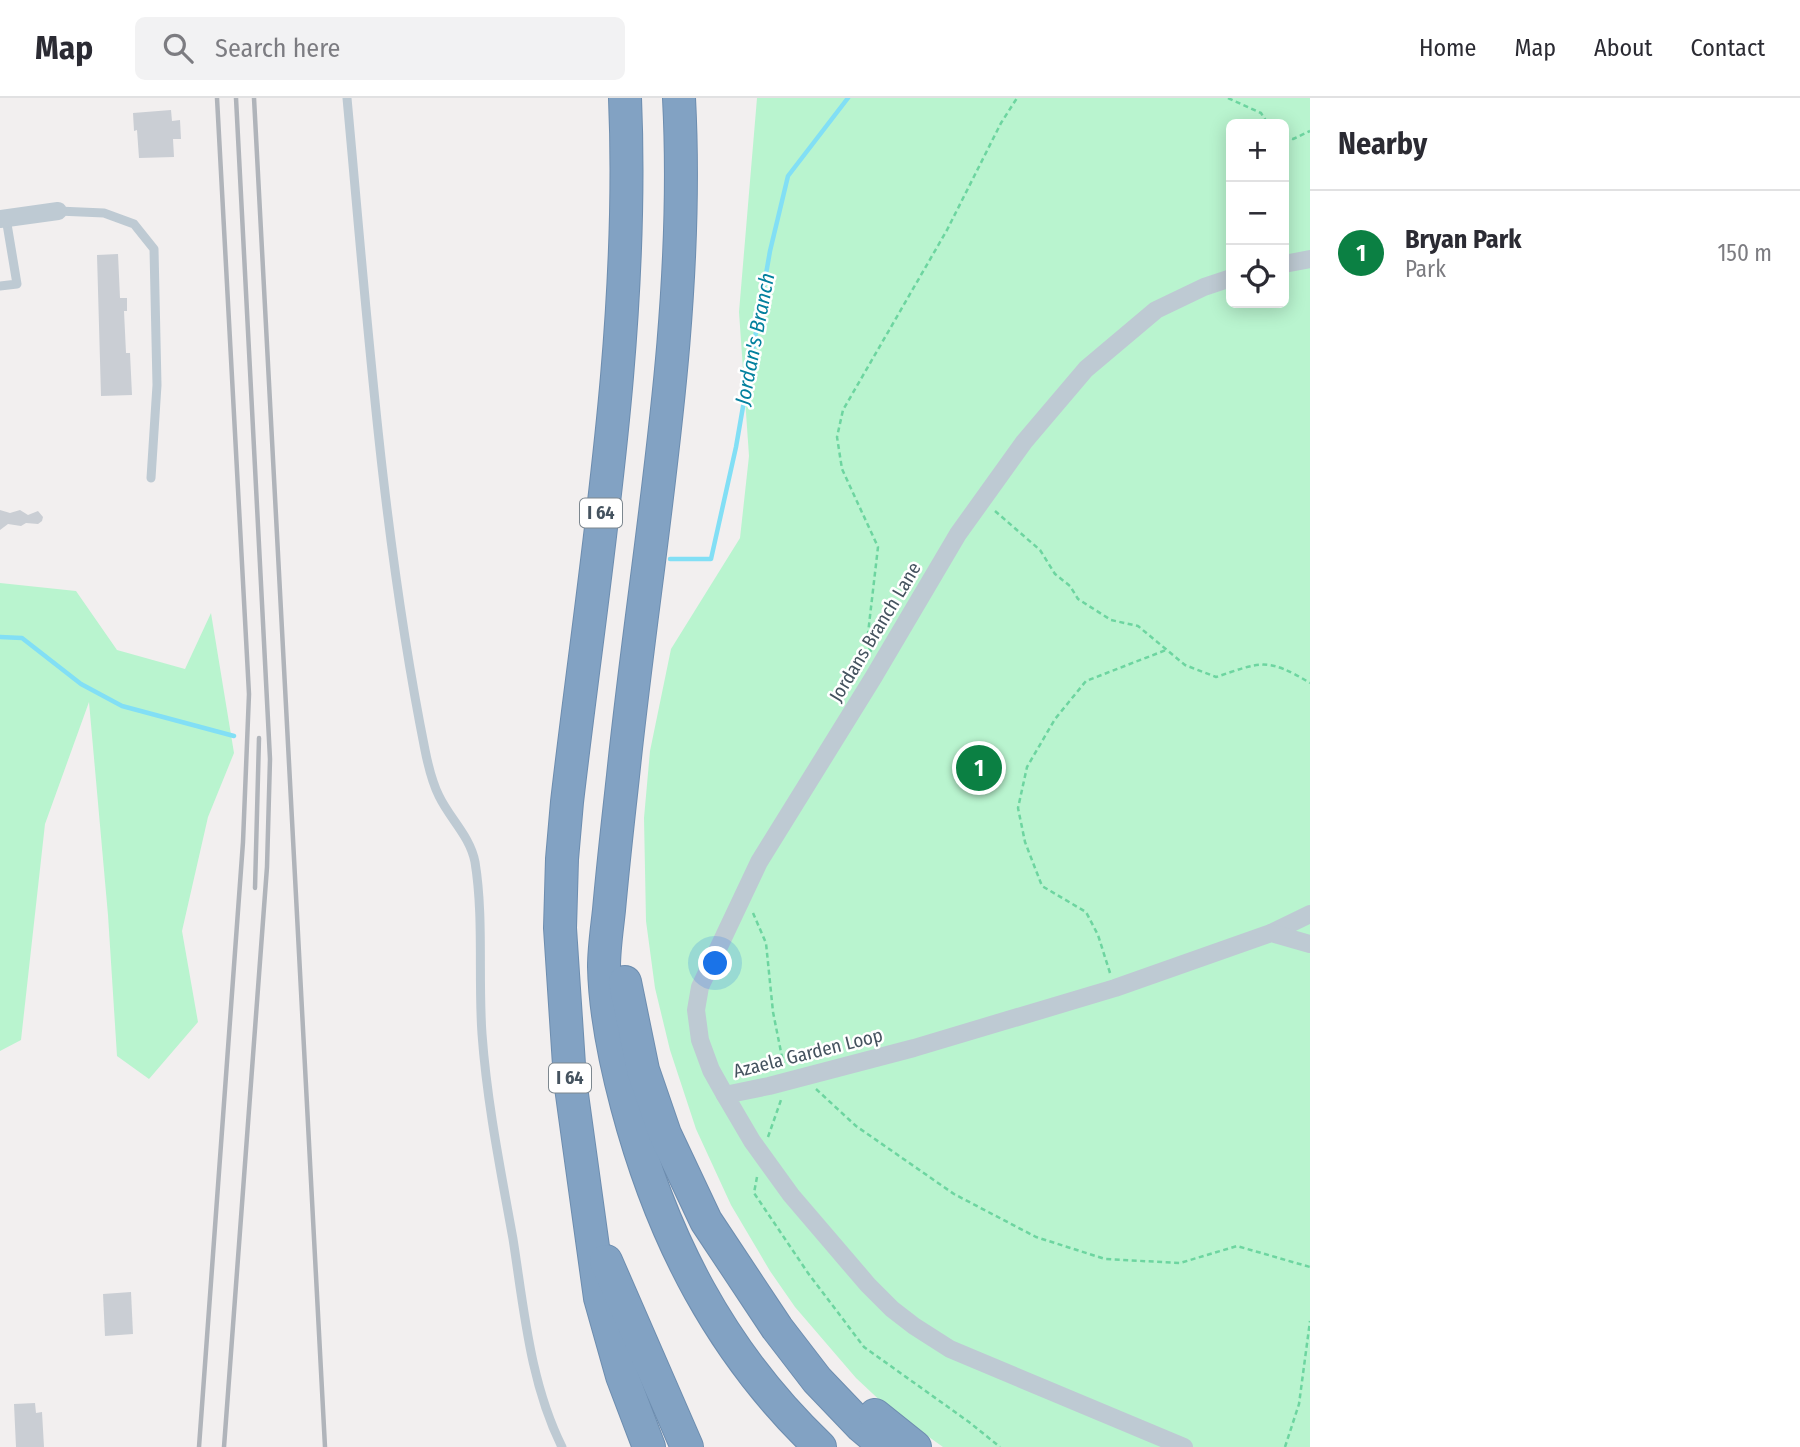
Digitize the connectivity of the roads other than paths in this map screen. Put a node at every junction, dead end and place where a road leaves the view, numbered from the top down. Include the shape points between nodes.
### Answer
1 (347, 98) edge
2 (625, 98) edge
3 (679, 98) edge
4 (58, 211) joint
5 (3, 218) edge
6 (1310, 259) edge
7 (1289, 263) edge
8 (1226, 280) edge
9 (0, 286) edge
10 (150, 478) dead end
11 (613, 862) junction
12 (1310, 914) edge
13 (1271, 933) junction
14 (1310, 944) edge
15 (724, 1095) junction
16 (592, 1228) junction
17 (778, 1328) junction
18 (562, 1447) edge
19 (649, 1447) edge
20 (687, 1447) edge
21 (820, 1447) edge
22 (887, 1447) edge
23 (915, 1447) edge
24 (1184, 1447) edge

1 - 18 lane via 385,493 403,626 435,786 466,837 475,864 482,1035 492,1116 533,1361 550,1424
2 - 16 highway, I 64 via 622,323 562,859 560,928 570,1080
3 - 11 highway via 675,310
4 - 5 street
4 - 10 lane via 104,213 134,224 154,250 157,385
5 - 9 lane via 17,284
6 - 7 street
8 - 15 street, Jordans Branch Lane via 1156,310 1086,369 981,500 759,862 700,986 696,1010 700,1040
11 - 17 highway via 625,990 643,1070 661,1122 706,1221
11 - 21 highway via 604,966 614,1055 639,1153 670,1235 705,1302 747,1367
12 - 13 street, Azaela Garden Loop
13 - 14 street
13 - 15 street, Azaela Garden Loop via 1115,988 927,1044
15 - 24 street, Azaela Garden Loop via 791,1195 868,1285 914,1326 950,1349
16 - 19 highway via 600,1298
16 - 20 highway, I 64
17 - 22 highway via 817,1380
17 - 23 highway

